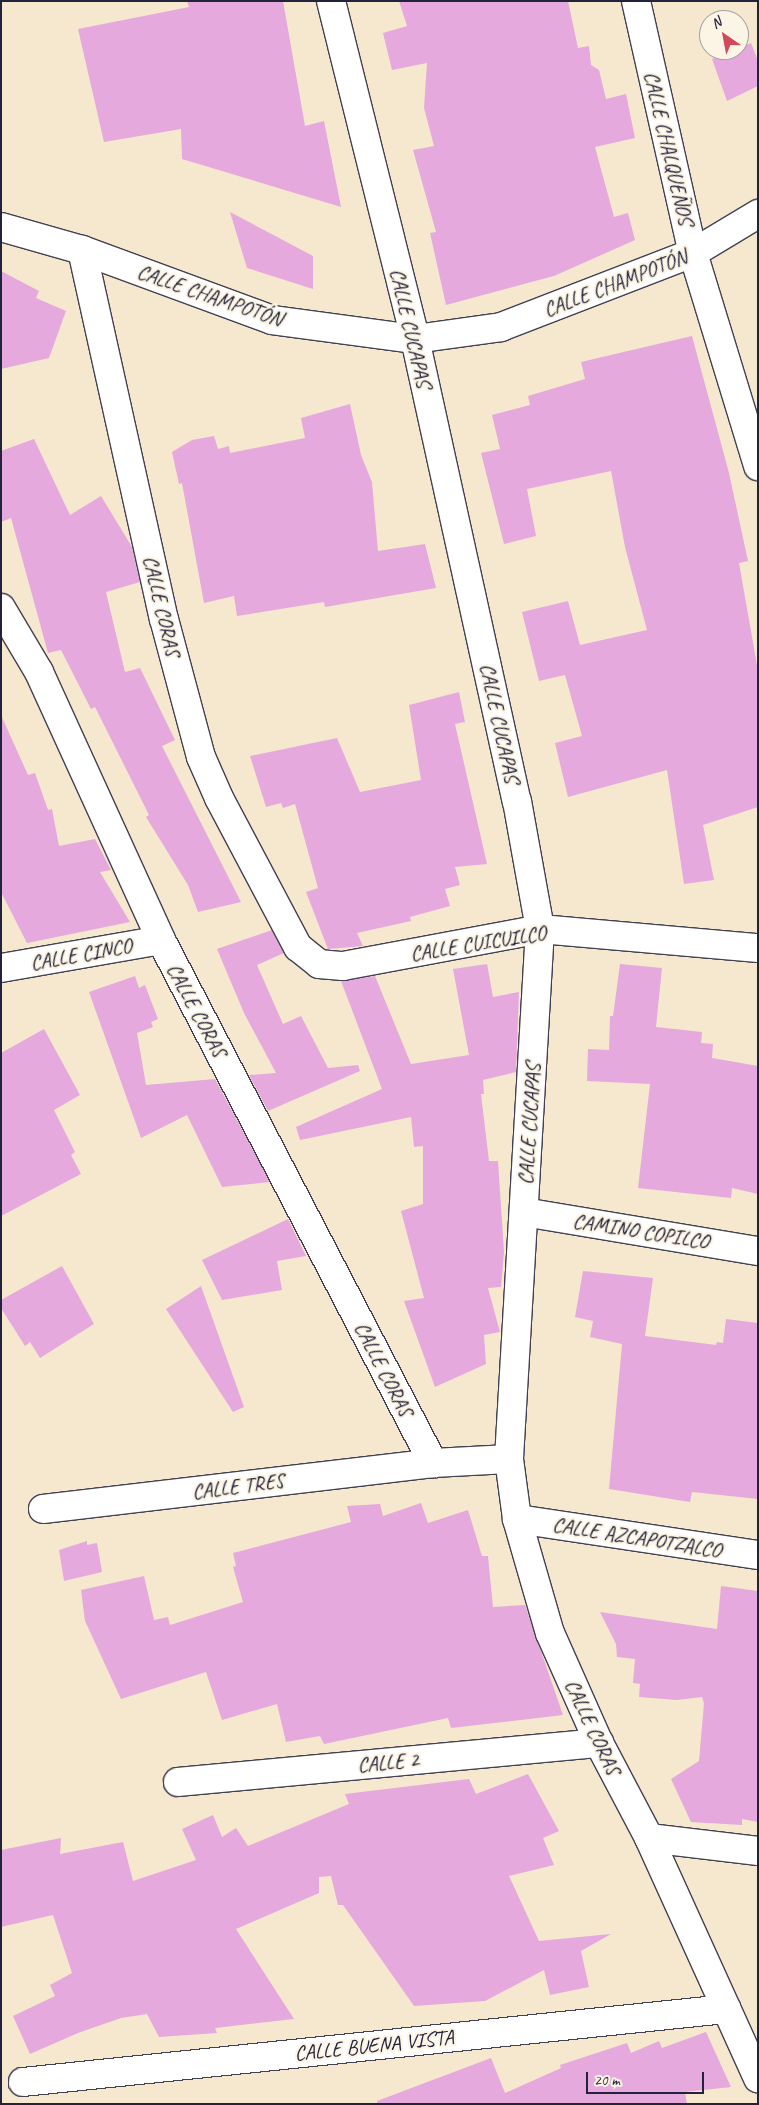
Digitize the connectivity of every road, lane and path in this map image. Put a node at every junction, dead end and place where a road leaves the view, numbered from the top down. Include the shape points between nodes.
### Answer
1 (331, 1) edge
2 (636, 1) edge
3 (758, 214) edge
4 (1, 227) edge
5 (82, 250) junction
6 (693, 253) junction
7 (415, 339) junction
8 (758, 466) edge
9 (1, 608) edge
10 (540, 929) junction
11 (161, 940) junction
12 (758, 948) edge
13 (318, 964) joint
14 (1, 968) edge
15 (524, 1212) junction
16 (758, 1251) edge
17 (509, 1459) junction
18 (433, 1463) junction
19 (43, 1509) dead end
20 (517, 1519) junction
21 (758, 1555) edge
22 (599, 1742) junction
23 (178, 1782) dead end
24 (649, 1838) junction
25 (758, 1851) edge
26 (726, 2009) junction
27 (758, 2078) edge
28 (23, 2082) dead end

1 - 7 street, CALLE CUCAPAS
2 - 6 street, CALLE CHALQUEÑOS
3 - 6 street, CALLE CHAMPOTÓN
4 - 5 street, CALLE CHAMPOTÓN
5 - 7 street, CALLE CHAMPOTÓN via 272,320
5 - 13 street, CALLE CORAS via 164,619 201,757 219,798 298,947
6 - 7 street, CALLE CHAMPOTÓN via 501,327
6 - 8 street, CALLE CHALQUEÑOS
7 - 10 street, CALLE CUCAPAS via 517,801
9 - 11 street, CALLE CORAS via 39,672
10 - 12 street, CALLE CUICUILCO
10 - 13 street, CALLE CUICUILCO via 343,966
10 - 15 street, CALLE CUCAPAS
11 - 14 street, CALLE CINCO
11 - 18 street, CALLE CORAS
15 - 16 street, CAMINO COPILCO
15 - 17 street, CALLE CUCAPAS
17 - 18 street
17 - 20 street, CALLE CORAS
18 - 19 street, CALLE TRES
20 - 21 street, CALLE AZCAPOTZALCO
20 - 22 street, CALLE CORAS via 550,1633
22 - 23 street, CALLE 2
22 - 24 street, CALLE CORAS
24 - 25 street
24 - 26 street, CALLE CORAS
26 - 27 street, CALLE CORAS
26 - 28 street, CALLE BUENA VISTA

